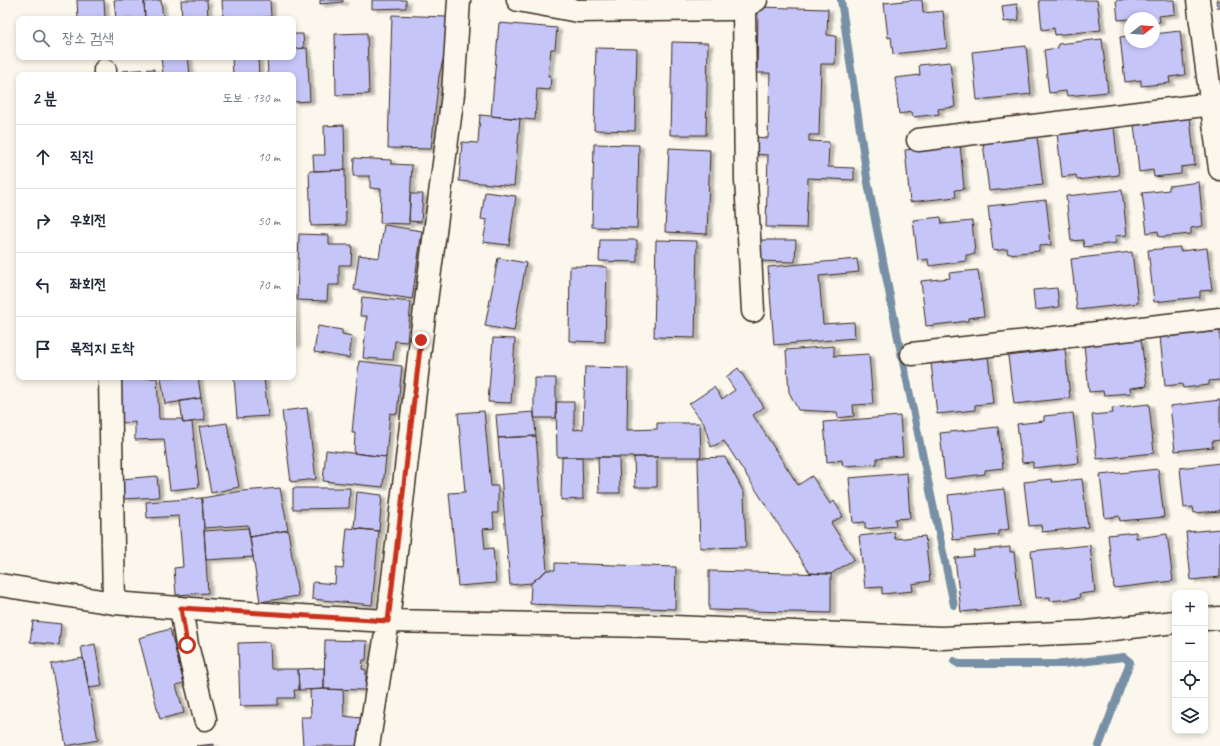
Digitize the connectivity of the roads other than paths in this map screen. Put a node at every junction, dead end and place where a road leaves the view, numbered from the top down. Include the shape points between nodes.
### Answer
1 (459, 0) edge
2 (518, 0) edge
3 (1198, 0) edge
4 (750, 4) edge
5 (1216, 104) edge
6 (918, 140) dead end
7 (1220, 169) edge
8 (753, 311) dead end
9 (1220, 319) edge
10 (912, 354) dead end
11 (110, 380) edge
12 (0, 585) edge
13 (114, 603) junction
14 (181, 608) junction
15 (1220, 618) edge
16 (1208, 619) edge
17 (388, 621) junction
18 (1172, 622) edge
19 (205, 719) dead end
20 (368, 746) edge

1 - 17 street via 453,94
2 - 4 street via 578,11 729,9
3 - 5 street
4 - 8 street via 746,180
5 - 6 street
5 - 7 street
9 - 10 street
11 - 13 street
12 - 13 street
13 - 14 street
14 - 17 street
14 - 19 street
15 - 16 street
17 - 18 street via 650,626 941,638 1086,632
17 - 20 street

